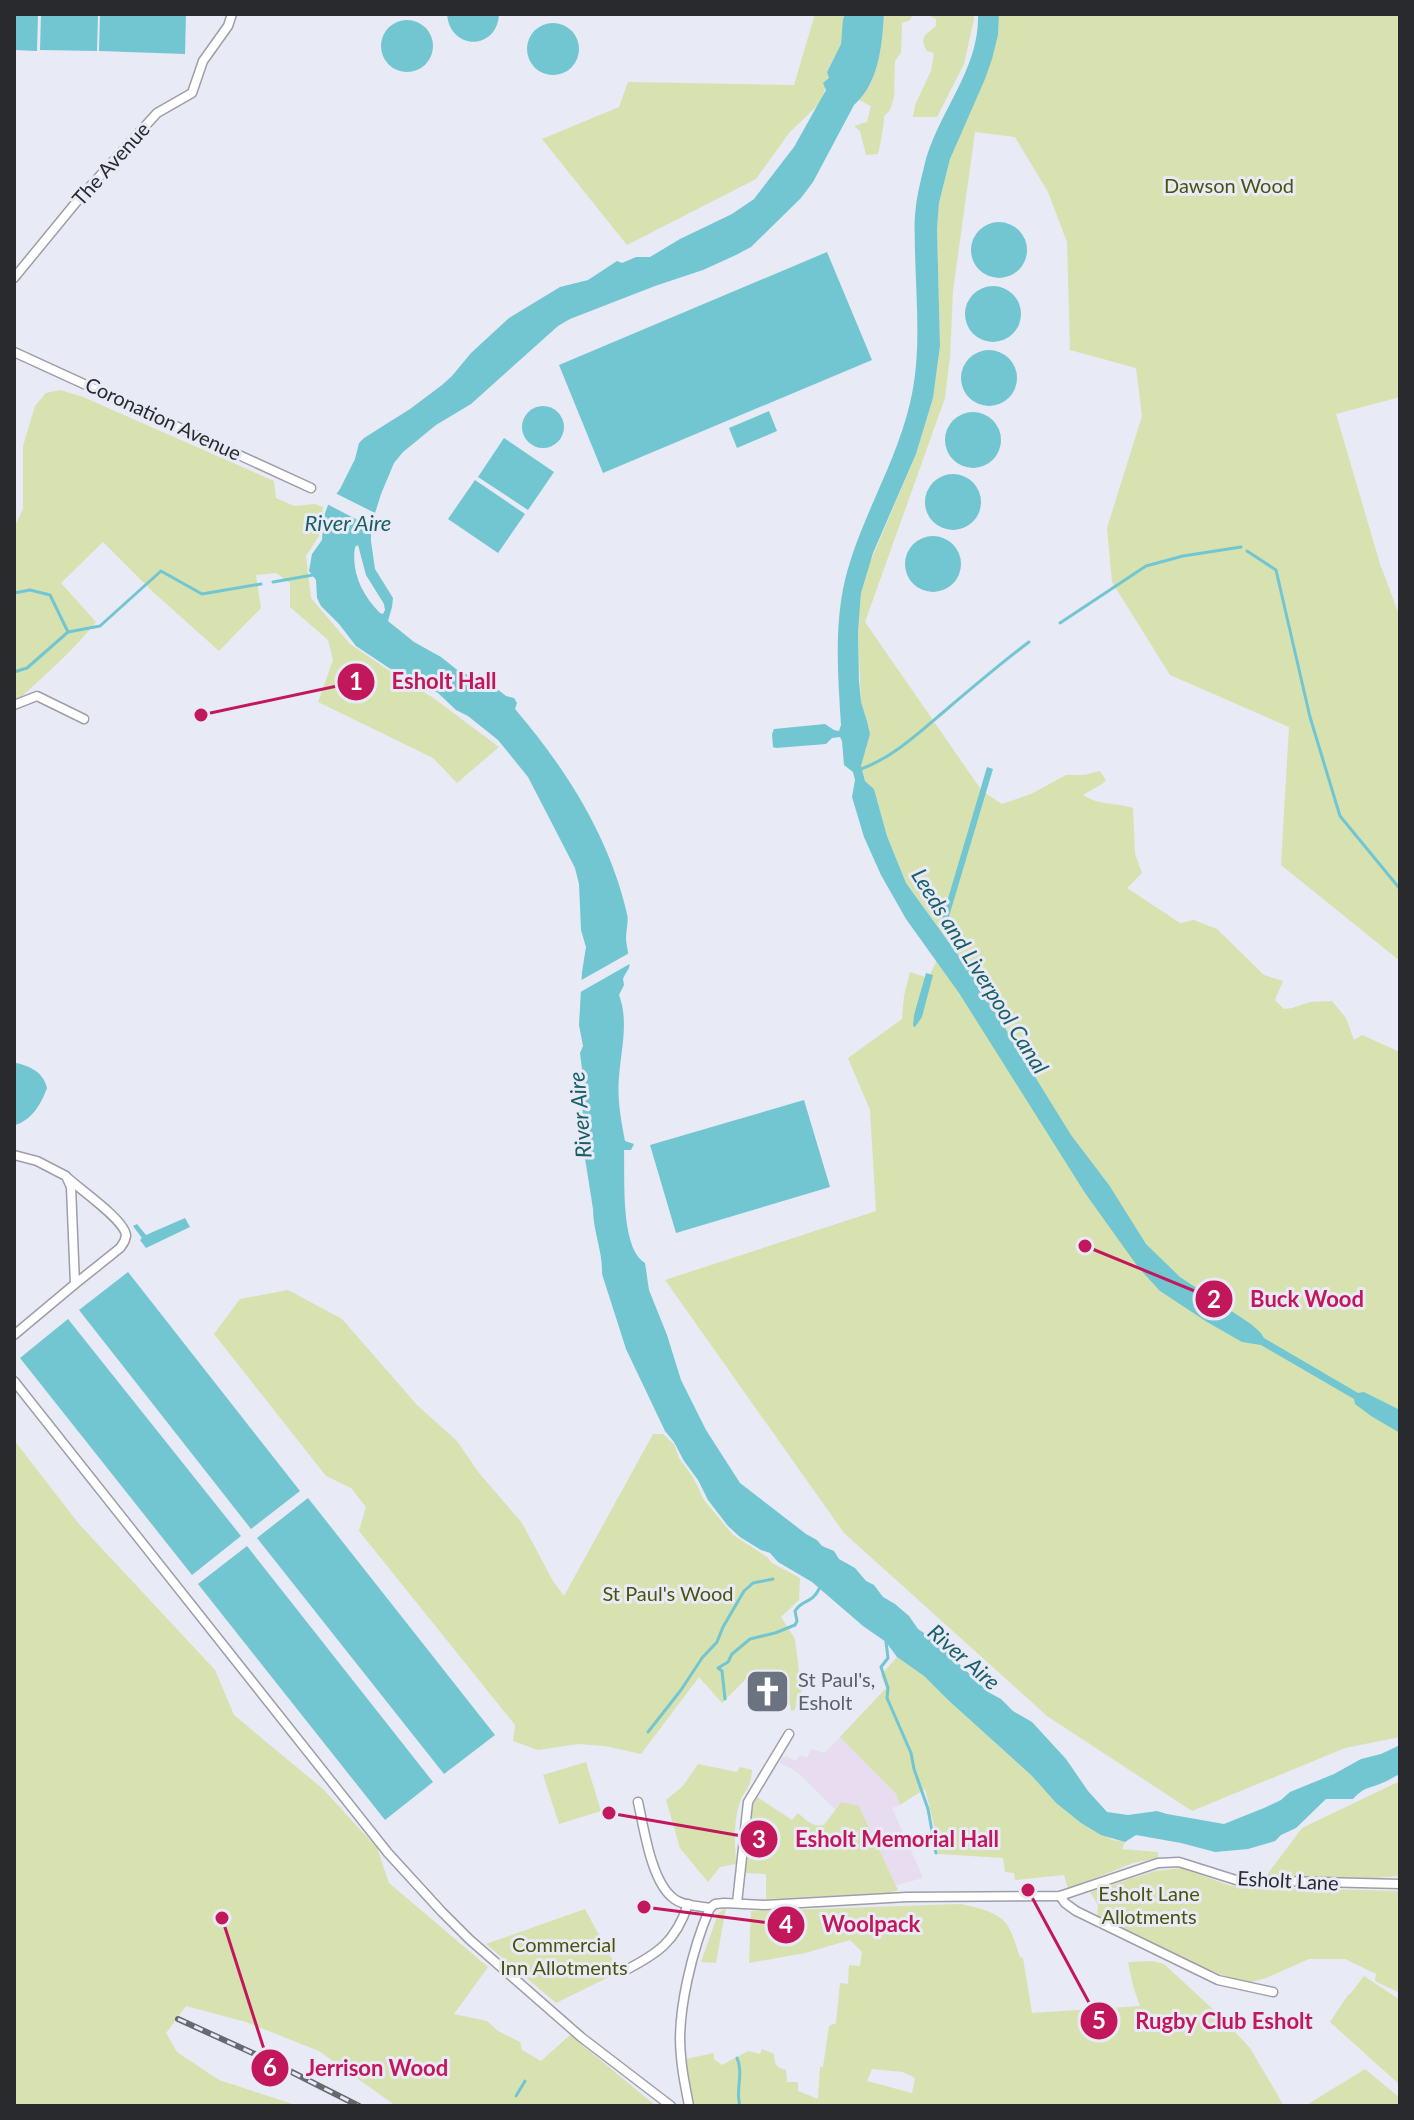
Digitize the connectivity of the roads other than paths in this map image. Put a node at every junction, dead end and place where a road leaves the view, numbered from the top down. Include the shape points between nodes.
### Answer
1 (232, 14) edge
2 (14, 278) edge
3 (14, 352) edge
4 (311, 488) dead end
5 (14, 705) edge
6 (84, 719) dead end
7 (14, 1155) edge
8 (66, 1176) junction
9 (75, 1284) junction
10 (14, 1335) edge
11 (14, 1381) edge
12 (789, 1734) dead end
13 (771, 1743) dead end
14 (782, 1746) junction
15 (638, 1802) dead end
16 (1400, 1884) edge
17 (1060, 1896) junction
18 (737, 1903) junction
19 (688, 1904) junction
20 (710, 1908) junction
21 (624, 1971) dead end
22 (1273, 1992) dead end
23 (671, 2106) edge
24 (689, 2106) edge

1 - 2 street, The Avenue via 203,61 192,93 157,113
3 - 4 street, Coronation Avenue
5 - 6 street via 37,696
7 - 8 street
8 - 9 street via 71,1187
8 - 9 street via 126,1235 120,1248
9 - 10 street
11 - 23 street via 388,1853 469,1939
12 - 14 street
13 - 14 street
14 - 18 street via 748,1802
15 - 19 street via 663,1886 674,1899
16 - 17 street, Esholt Lane via 1236,1880 1179,1862 1158,1863
17 - 18 street, Esholt Lane
17 - 22 street via 1076,1911 1218,1980
18 - 20 street, Esholt Lane
19 - 20 street
19 - 21 street via 662,1949
20 - 24 street via 687,1982 680,2026

